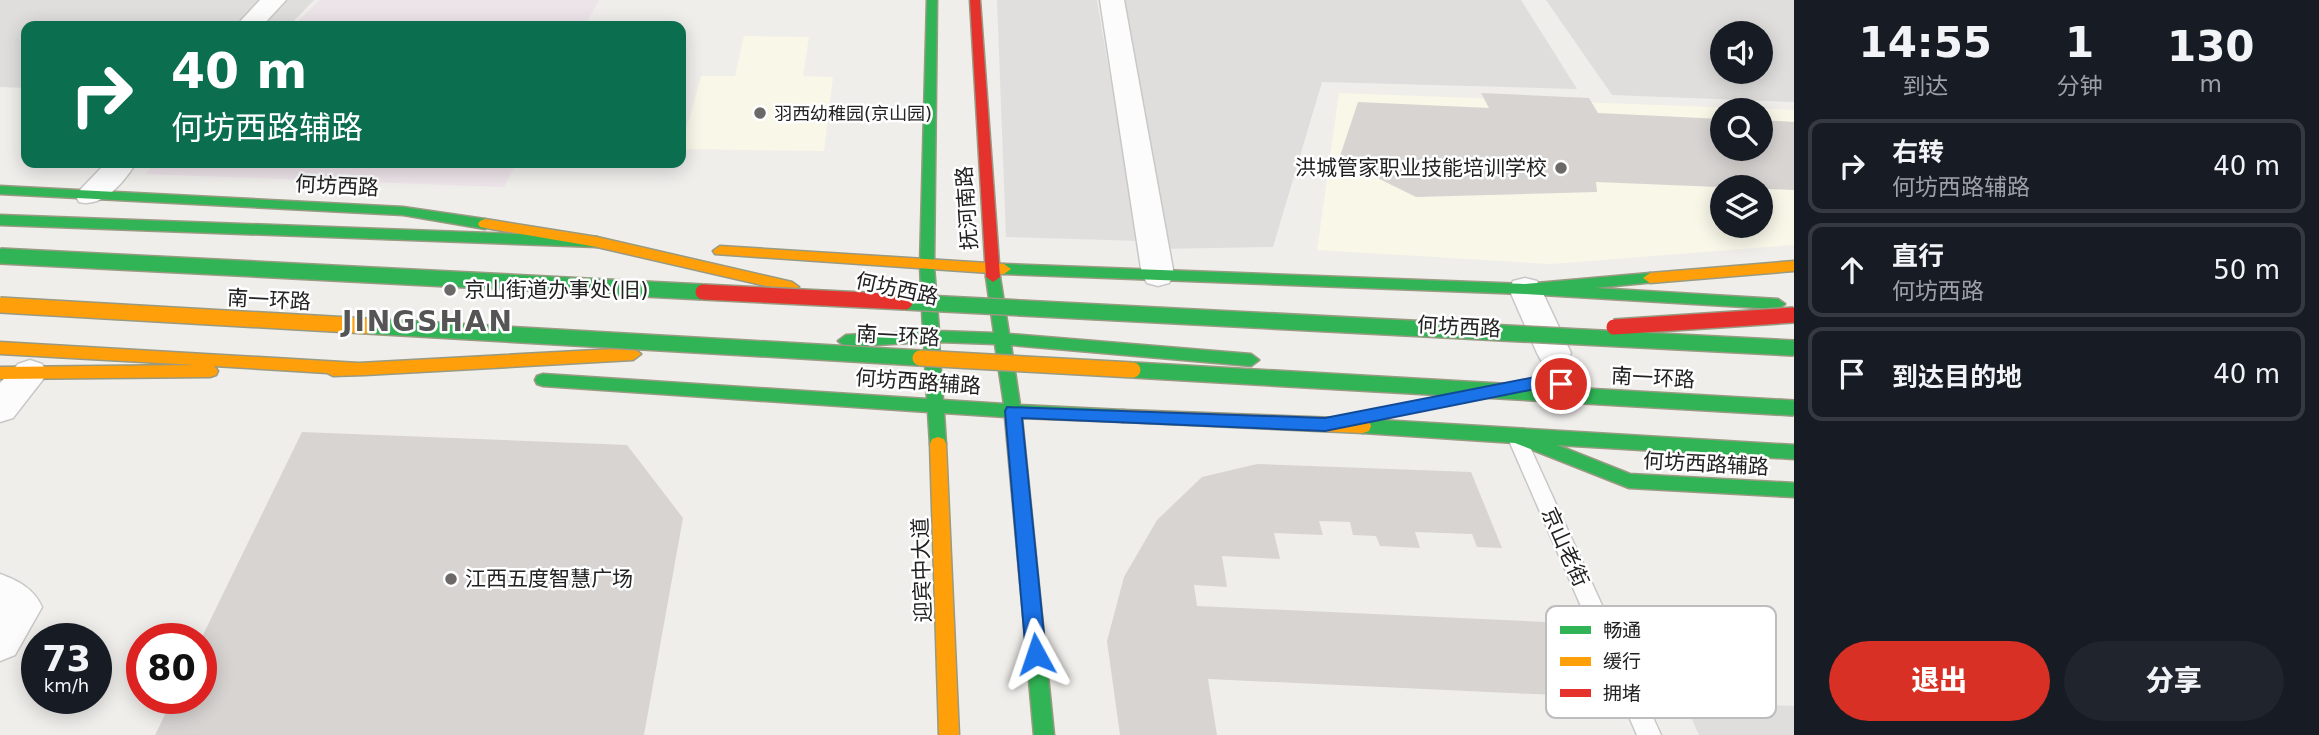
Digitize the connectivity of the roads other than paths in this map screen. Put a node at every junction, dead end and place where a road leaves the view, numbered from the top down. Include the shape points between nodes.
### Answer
1 (274, 0) edge
2 (932, 0) edge
3 (975, 0) edge
4 (1112, 0) edge
5 (253, 21) edge
6 (117, 168) edge
7 (0, 190) edge
8 (90, 195) junction
9 (0, 220) edge
10 (597, 242) junction
11 (0, 256) edge
12 (927, 266) junction
13 (1794, 266) edge
14 (992, 268) junction
15 (1158, 275) junction
16 (1525, 289) junction
17 (0, 305) edge
18 (1794, 305) edge
19 (1794, 315) edge
20 (1042, 326) dead end
21 (932, 328) junction
22 (1002, 331) junction
23 (1518, 333) junction
24 (0, 348) edge
25 (1794, 348) edge
26 (1554, 353) dead end
27 (365, 369) junction
28 (15, 373) edge
29 (502, 377) dead end
30 (530, 379) dead end
31 (1535, 383) junction
32 (1794, 397) edge
33 (937, 404) junction
34 (1430, 404) dead end
35 (0, 408) edge
36 (1794, 408) edge
37 (1013, 411) junction
38 (1391, 411) dead end
39 (1325, 424) junction
40 (1516, 436) junction
41 (1794, 452) edge
42 (1794, 490) edge
43 (0, 593) edge
44 (1592, 606) edge
45 (0, 641) edge
46 (1641, 718) edge
47 (949, 735) edge
48 (1044, 735) edge
49 (1649, 735) edge

1 - 5 street
2 - 12 main road, 抚河南路
3 - 14 main road, 抚河南路
4 - 15 street
6 - 8 street
7 - 8 main road, 何坊西路
8 - 10 main road, 何坊西路 via 403,211
9 - 10 main road
10 - 12 main road
10 - 21 main road, 何坊西路
11 - 23 main road, 南一环路, bridge
12 - 14 main road
12 - 21 main road, 抚河南路
13 - 16 main road
14 - 15 main road
14 - 22 main road, 抚河南路
15 - 16 main road
16 - 18 main road
16 - 26 street
17 - 36 main road, 南一环路, bridge
19 - 23 main road, bridge
20 - 22 main road, 何坊西路
21 - 22 main road, 何坊西路
21 - 27 main road, 何坊西路
21 - 33 main road, 抚河南路
22 - 31 main road, 何坊西路 via 1269,361
22 - 37 main road, 抚河南路
23 - 25 main road, 南一环路, bridge
24 - 27 main road
27 - 28 main road, 何坊西路
27 - 29 main road
28 - 35 street
30 - 33 main road, 何坊西路辅路
31 - 32 main road, 何坊西路
31 - 34 main road, 何坊西路
33 - 37 main road, 何坊西路辅路
33 - 47 main road, 迎宾中大道
37 - 39 main road, 何坊西路辅路
37 - 48 main road
38 - 39 main road
39 - 40 main road, 何坊西路辅路
40 - 41 main road
40 - 42 main road, 何坊西路辅路 via 1629,481
40 - 44 lane, 京山老街
43 - 45 street via 21,607
46 - 49 lane, 京山老街

